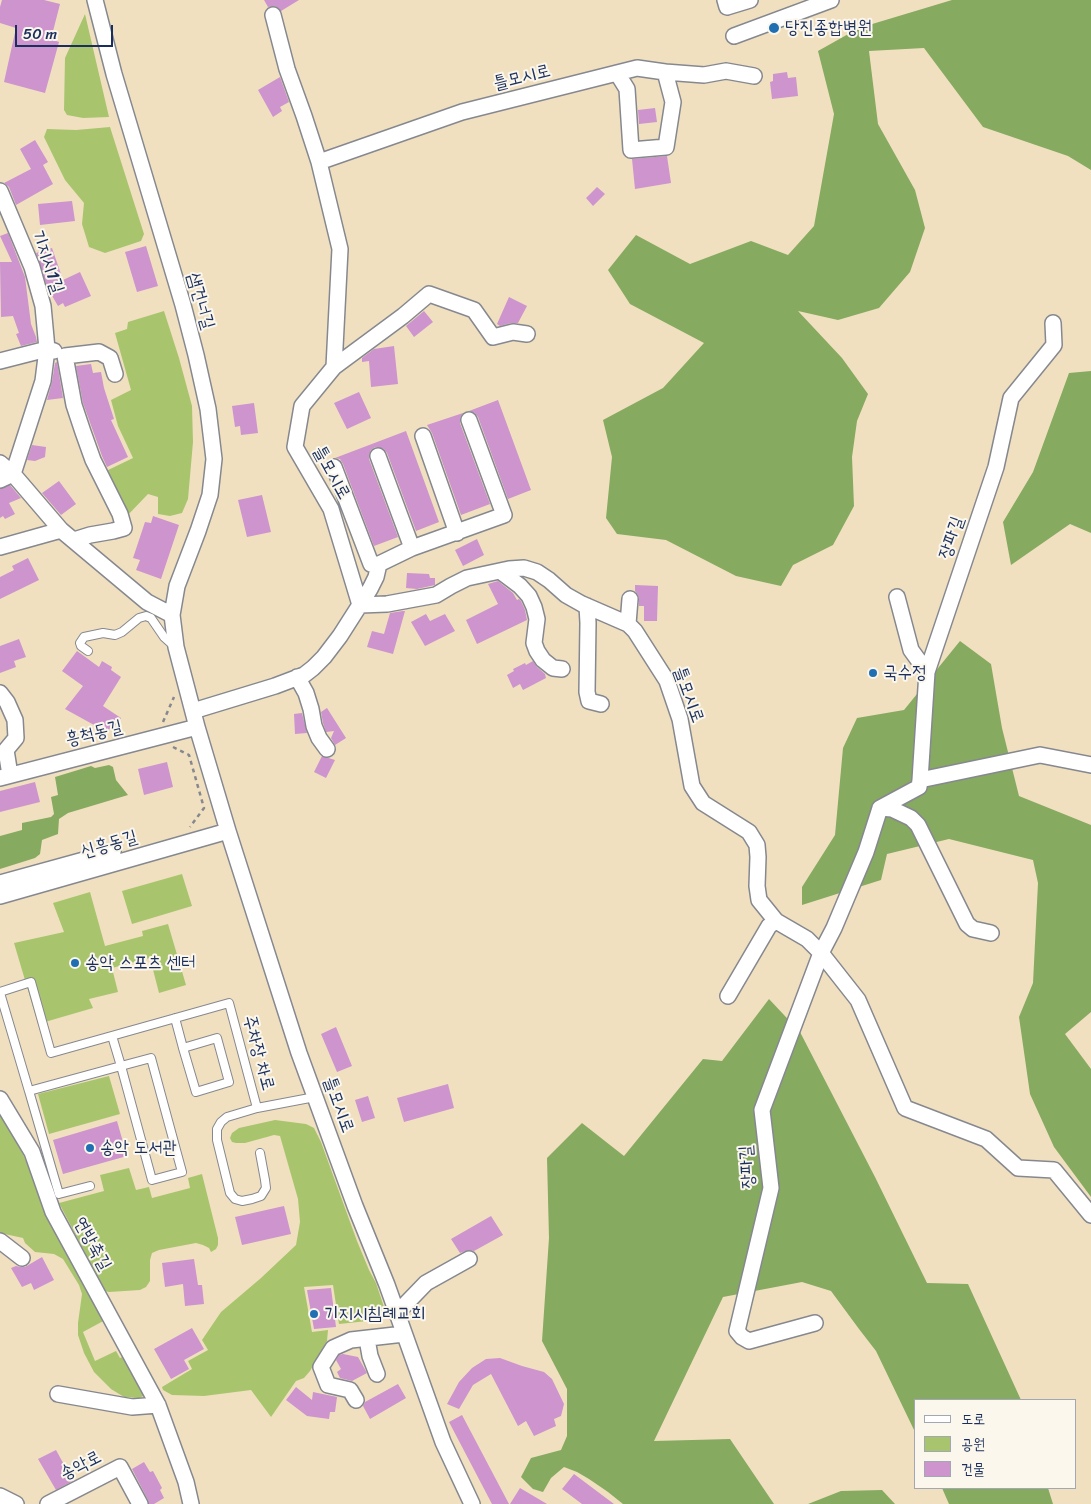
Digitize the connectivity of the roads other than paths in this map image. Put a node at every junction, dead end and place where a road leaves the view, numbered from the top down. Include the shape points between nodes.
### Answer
1 (95, 0) edge
2 (725, 0) edge
3 (750, 0) edge
4 (831, 0) edge
5 (272, 16) dead end
6 (734, 36) dead end
7 (665, 72) junction
8 (617, 73) junction
9 (754, 76) dead end
10 (319, 162) junction
11 (0, 190) edge
12 (1053, 323) dead end
13 (527, 334) dead end
14 (47, 349) junction
15 (66, 356) junction
16 (0, 361) edge
17 (334, 367) junction
18 (115, 374) dead end
19 (469, 420) dead end
20 (423, 436) dead end
21 (378, 456) dead end
22 (0, 463) edge
23 (334, 467) dead end
24 (6, 477) edge
25 (61, 530) junction
26 (457, 533) junction
27 (74, 540) junction
28 (0, 548) edge
29 (412, 548) junction
30 (379, 564) junction
31 (500, 571) junction
32 (896, 597) dead end
33 (630, 599) dead end
34 (360, 605) junction
35 (587, 606) junction
36 (172, 615) junction
37 (628, 624) junction
38 (176, 647) junction
39 (88, 651) dead end
40 (562, 669) dead end
41 (927, 672) junction
42 (298, 678) junction
43 (0, 693) edge
44 (601, 704) dead end
45 (193, 711) junction
46 (197, 727) junction
47 (3, 749) edge
48 (327, 749) dead end
49 (1091, 765) edge
50 (5, 777) edge
51 (920, 780) junction
52 (880, 808) junction
53 (227, 826) junction
54 (0, 883) edge
55 (0, 896) edge
56 (776, 921) junction
57 (991, 933) dead end
58 (821, 953) junction
59 (0, 993) edge
60 (728, 996) dead end
61 (175, 1018) junction
62 (112, 1036) junction
63 (183, 1048) junction
64 (121, 1066) junction
65 (29, 1091) junction
66 (315, 1097) junction
67 (0, 1099) edge
68 (257, 1108) junction
69 (42, 1136) junction
70 (24, 1141) junction
71 (260, 1153) dead end
72 (90, 1186) dead end
73 (1091, 1215) edge
74 (0, 1241) edge
75 (22, 1258) dead end
76 (469, 1259) dead end
77 (397, 1313) junction
78 (815, 1323) dead end
79 (404, 1334) junction
80 (367, 1339) junction
81 (377, 1374) dead end
82 (58, 1394) dead end
83 (356, 1400) dead end
84 (158, 1405) junction
85 (0, 1496) edge
86 (16, 1504) edge
87 (48, 1504) edge
88 (140, 1504) edge
89 (191, 1504) edge
90 (472, 1504) edge

1 - 36 street, 샘건너길 via 187,322 208,409 214,459 210,494 177,586
2 - 3 street via 726,7
4 - 6 street
5 - 10 street
7 - 8 street, 틀모시로 via 637,68
7 - 8 street via 673,102 666,147 632,150 627,89
7 - 9 street, 틀모시로 via 704,75 726,71
8 - 10 street, 틀모시로 via 462,112
10 - 17 street via 340,249
11 - 14 street, 기지시1길 via 32,266 43,306
12 - 41 street, 장파길 via 1054,345 1011,398 996,468
13 - 17 street, 틀모시로 via 513,332 493,337 474,310 429,294
14 - 15 street
14 - 16 street
14 - 24 street, 기지시1길 via 43,381
15 - 18 street via 99,352 110,358
15 - 27 street via 74,405 83,432 124,528
17 - 34 street, 틀모시로 via 302,406 295,447 331,509
19 - 26 street via 504,515
20 - 26 street
21 - 29 street
22 - 24 street
23 - 30 street via 370,564
24 - 25 street
25 - 27 street
25 - 28 street
26 - 29 street
27 - 36 street via 147,602
29 - 30 street
30 - 34 street via 376,577
31 - 34 street, 틀모시로 via 467,578 436,595 387,604
31 - 35 street, 틀모시로 via 524,568 537,572 566,596
31 - 40 street via 520,586 534,607 537,619 534,643 543,660 553,668
32 - 41 street via 911,650
33 - 37 street
34 - 42 street via 324,657
35 - 37 street, 틀모시로
35 - 44 street via 587,692 589,701
36 - 38 street, 틀모시로
37 - 56 street, 틀모시로 via 667,681 680,719 692,786 702,803 749,832 757,845 759,900
38 - 39 lane, 틀모시로 via 146,616 115,635 103,633 84,637 80,643
38 - 45 street, 틀모시로
41 - 51 street, 장파길
42 - 45 street
42 - 48 street via 306,693 314,726
43 - 47 street via 15,720 16,738
45 - 46 street, 틀모시로
46 - 50 street, 흥척동길
46 - 53 street, 틀모시로
47 - 50 street
49 - 51 street via 1040,755
51 - 52 street via 919,787
52 - 57 street via 892,809 918,825 967,924 973,929
52 - 58 street, 장파길 via 866,852
53 - 54 street
53 - 55 street, 신흥동길
53 - 66 street, 틀모시로
56 - 58 street via 807,939
56 - 60 street via 769,926
58 - 73 street via 858,1000 905,1108 986,1139 1018,1168 1054,1170
58 - 78 street, 장파길 via 762,1110 771,1188 737,1330 749,1341
59 - 62 lane, 주차장 차로 via 31,982 51,1053
59 - 65 lane, 주차장 차로
61 - 62 lane, 주차장 차로
61 - 63 lane, 주차장 차로
61 - 68 lane, 주차장 차로 via 229,1003
62 - 64 lane
63 - 63 lane, 주차장 차로 via 196,1092 229,1082 217,1038
64 - 64 lane via 152,1180 182,1172 150,1058
64 - 65 lane
65 - 69 lane, 주차장 차로
66 - 68 lane, 주차장 차로
66 - 77 street, 틀모시로
67 - 70 street, 연방축길
68 - 71 lane via 227,1117 216,1129 230,1193 235,1199 242,1201 261,1196 266,1188
69 - 70 lane
69 - 72 lane, 주차장 차로 via 59,1194
70 - 84 street, 연방축길 via 32,1152 53,1212
74 - 75 street
76 - 77 street via 426,1283
77 - 79 street, 틀모시로
79 - 80 street
79 - 90 street, 틀모시로 via 444,1442
80 - 81 street
80 - 83 street via 351,1340 333,1348 321,1367 328,1385 350,1390
82 - 84 street via 132,1407
84 - 89 street, 연방축길
85 - 86 street
87 - 88 street, 송악로 via 120,1467

